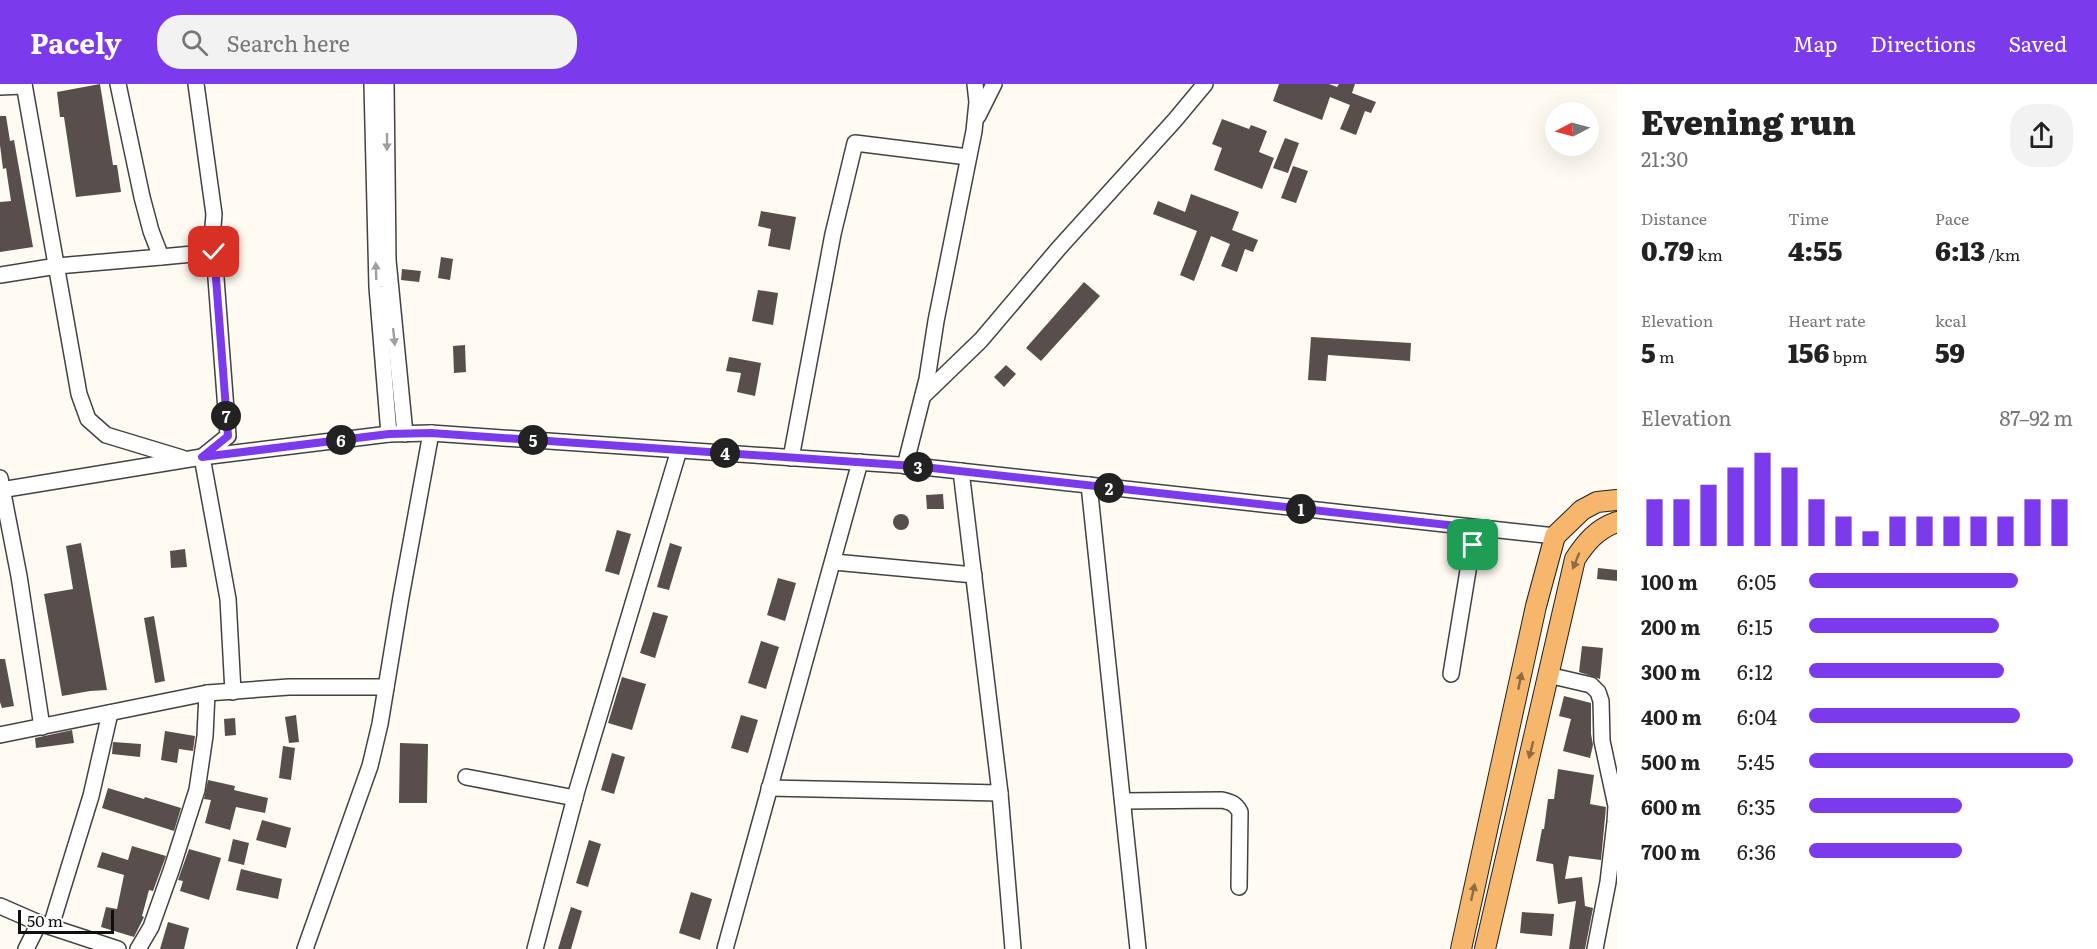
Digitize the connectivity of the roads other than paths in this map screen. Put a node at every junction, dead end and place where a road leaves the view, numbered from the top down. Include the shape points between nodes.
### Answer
1 (118, 84) edge
2 (196, 84) edge
3 (372, 84) edge
4 (386, 84) edge
5 (975, 84) edge
6 (994, 84) edge
7 (1204, 84) edge
8 (24, 85) edge
9 (0, 87) edge
10 (974, 123) junction
11 (968, 157) junction
12 (214, 252) junction
13 (161, 257) junction
14 (57, 266) junction
15 (0, 275) edge
16 (923, 396) junction
17 (431, 433) junction
18 (389, 434) junction
19 (405, 434) junction
20 (679, 450) junction
21 (195, 458) junction
22 (791, 458) junction
23 (860, 462) junction
24 (905, 466) junction
25 (961, 471) junction
26 (1089, 485) junction
27 (1, 486) edge
28 (1617, 500) edge
29 (1617, 522) edge
30 (1475, 528) junction
31 (1555, 536) junction
32 (834, 562) junction
33 (974, 575) junction
34 (1451, 674) dead end
35 (1548, 675) junction
36 (386, 687) junction
37 (233, 692) junction
38 (207, 693) junction
39 (110, 713) junction
40 (42, 727) junction
41 (0, 735) edge
42 (466, 777) dead end
43 (769, 788) junction
44 (1000, 793) junction
45 (575, 798) junction
46 (1124, 801) junction
47 (1616, 806) edge
48 (1239, 886) dead end
49 (0, 906) edge
50 (45, 925) junction
51 (26, 949) edge
52 (118, 949) edge
53 (138, 949) edge
54 (306, 949) edge
55 (535, 949) edge
56 (725, 949) edge
57 (1013, 949) edge
58 (1138, 949) edge
59 (1461, 949) edge
60 (1485, 949) edge
61 (1595, 949) edge

1 - 13 street via 142,197
2 - 12 street via 214,214
18 -> 3 street via 376,287
4 -> 19 street via 388,260
5 - 10 street
6 - 10 street
7 - 16 street via 981,340
8 - 9 street
8 - 14 street
10 - 11 street
11 - 16 street
11 - 22 street via 855,143 833,234
12 - 13 street
12 - 21 street via 228,436
13 - 14 street
14 - 15 street
14 - 21 street via 79,394 88,419 106,435
16 - 24 street
17 - 19 street
17 - 20 street
17 - 36 street
18 - 19 street
18 - 21 street
20 - 22 street
20 - 45 street
21 - 27 street
21 - 37 street via 228,599
22 - 23 street
23 - 24 street
23 - 32 street
24 - 25 street
25 - 26 street
25 - 33 street
26 - 30 street
26 - 46 street
27 - 40 street
28 - 31 main road via 1598,502 1582,510
29 -> 35 main road via 1587,540 1575,559
30 - 31 street
30 - 34 street
59 -> 31 main road
32 - 33 street
32 - 43 street
33 - 44 street
35 - 47 street via 1591,685 1598,692 1602,741
35 -> 60 main road
36 - 37 street via 289,687
36 - 54 street via 370,766
37 - 38 street
38 - 39 street
38 - 53 street via 197,790 151,927
39 - 40 street
39 - 50 street via 92,796
40 - 41 street
42 - 45 street
43 - 44 street
43 - 56 street
44 - 57 street
45 - 55 street
46 - 48 street via 1233,802 1240,812
46 - 58 street
47 - 61 street via 1608,882
49 - 50 street
50 - 51 street
50 - 52 street

